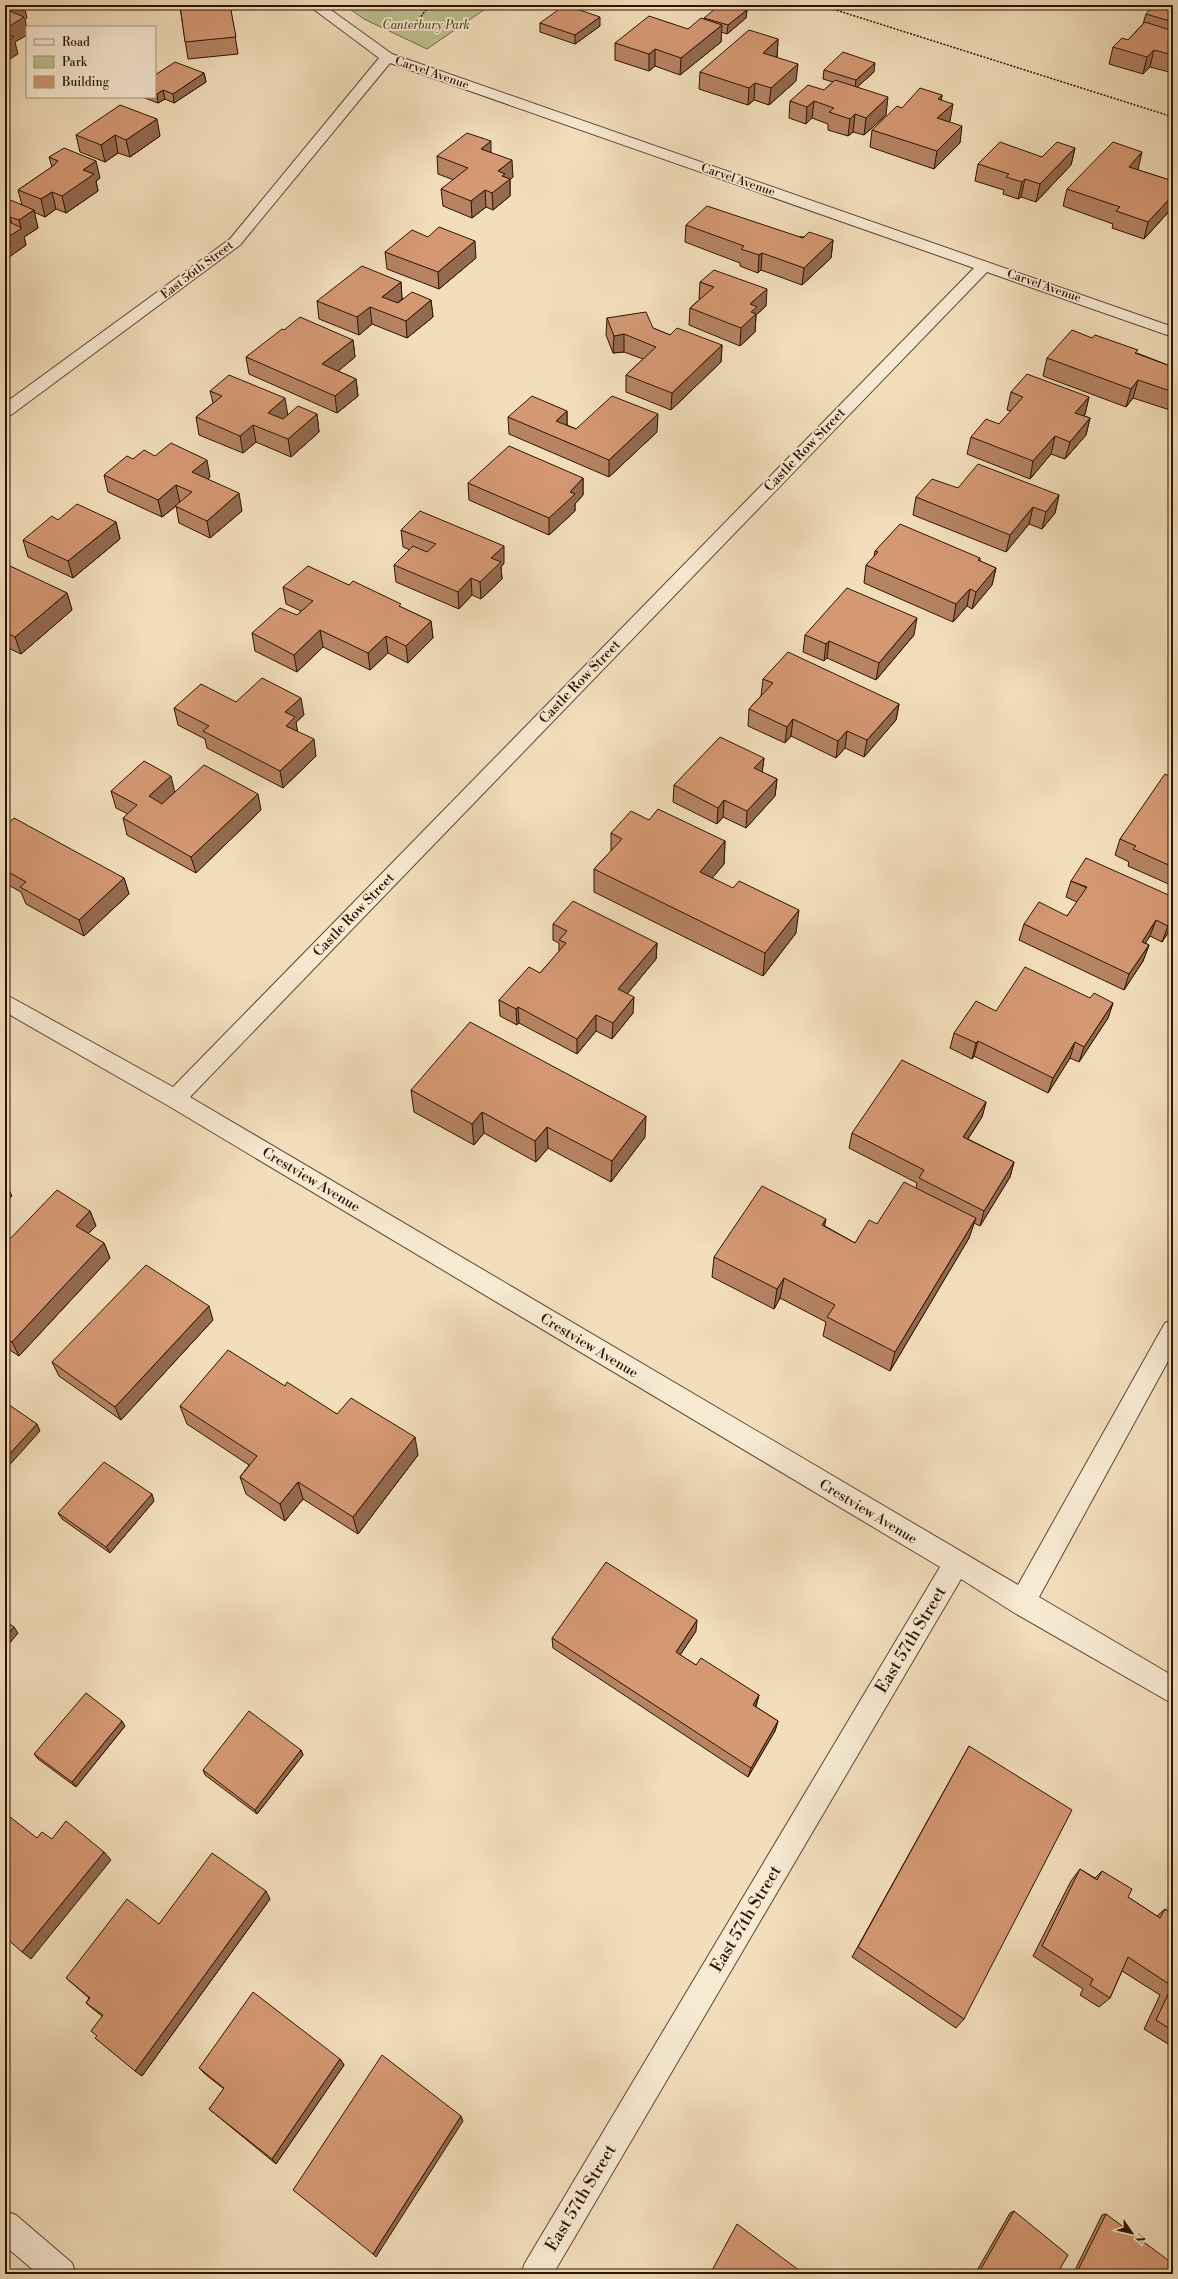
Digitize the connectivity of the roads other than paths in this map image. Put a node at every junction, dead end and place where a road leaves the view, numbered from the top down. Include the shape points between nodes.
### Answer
1 (315, 5) edge
2 (387, 57) junction
3 (984, 265) junction
4 (1173, 332) edge
5 (5, 411) edge
6 (5, 1002) edge
7 (175, 1099) junction
8 (1173, 1330) edge
9 (956, 1564) junction
10 (1022, 1603) junction
11 (1173, 1691) edge
12 (5, 2226) edge
13 (61, 2274) edge
14 (536, 2274) edge

1 - 2 street, Carvel Avenue
2 - 3 street, Carvel Avenue
2 - 5 street, East 56th Street via 235,242
3 - 4 street, Carvel Avenue
3 - 7 street, Castle Row Street
6 - 7 street, Crestview Avenue
7 - 9 street, Crestview Avenue
8 - 10 street
9 - 10 street, Crestview Avenue
9 - 14 street, East 57th Street
10 - 11 street, Crestview Avenue
12 - 13 street

